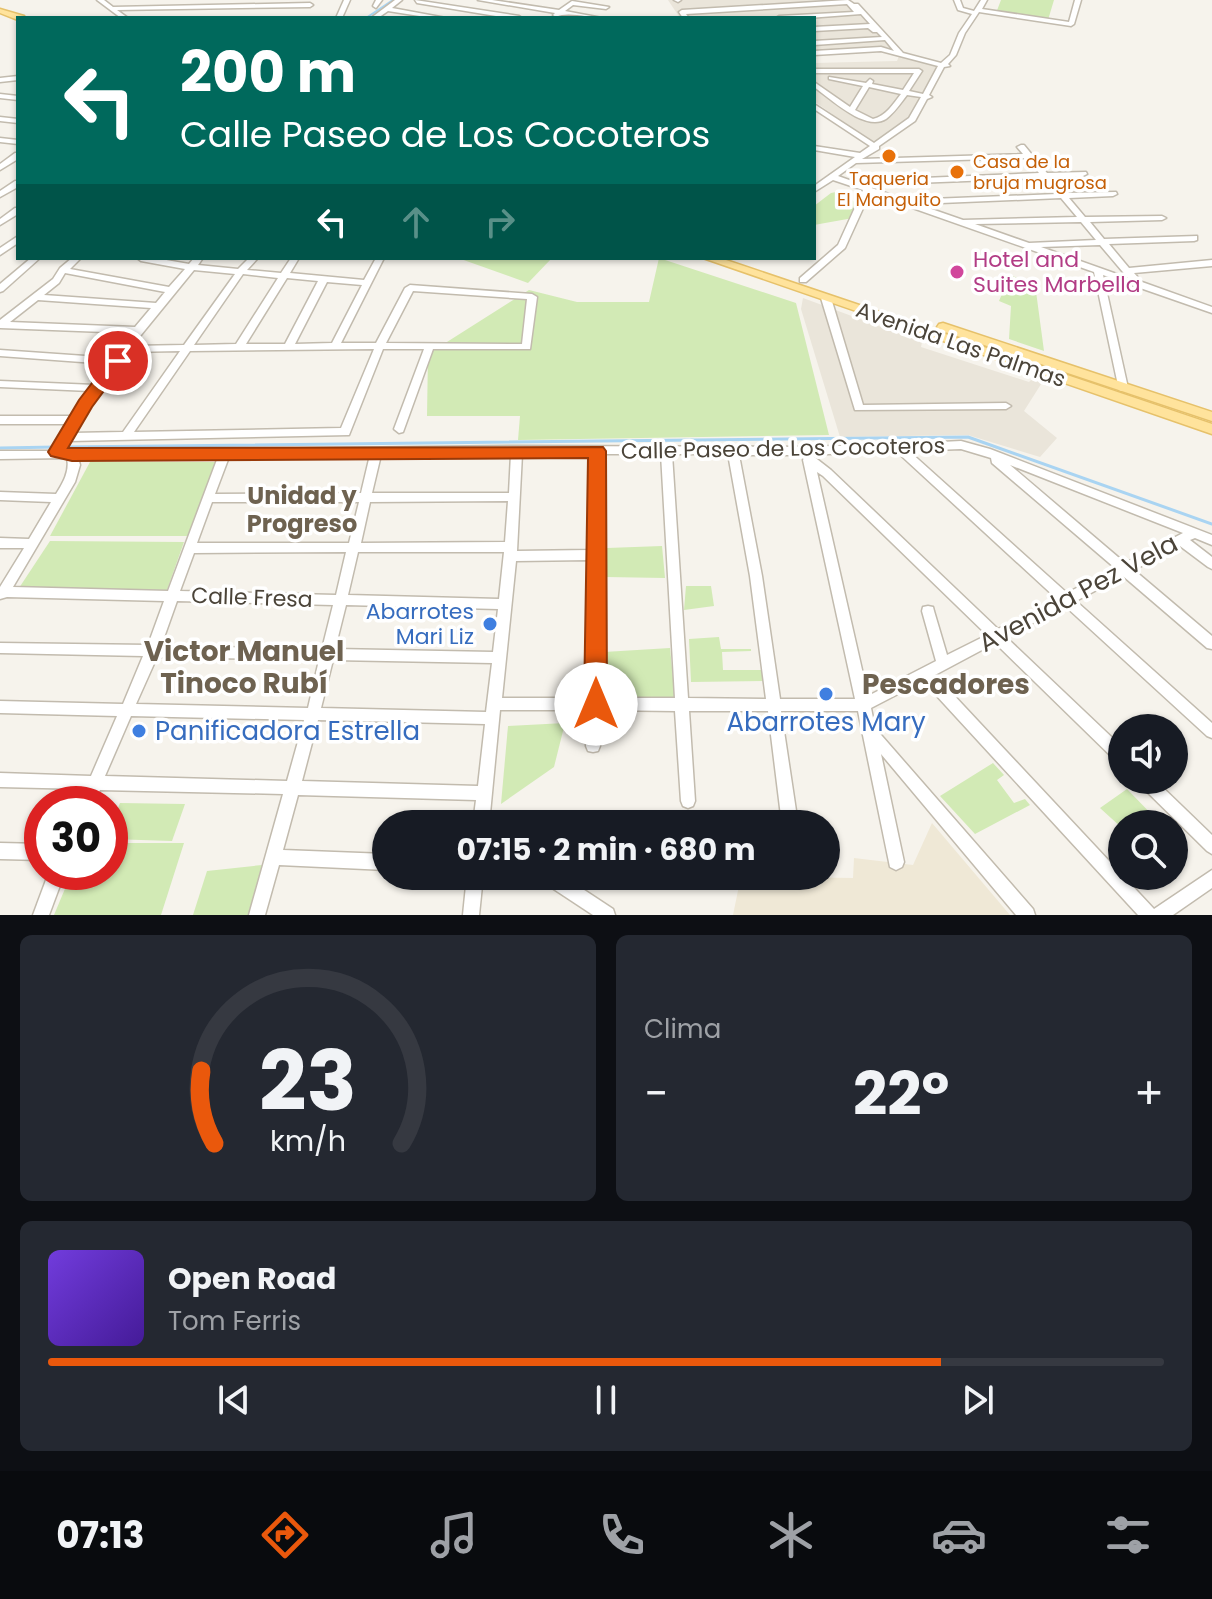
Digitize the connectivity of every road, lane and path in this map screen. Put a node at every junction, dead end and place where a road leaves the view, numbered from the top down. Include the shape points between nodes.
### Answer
1 (100, 0) edge
2 (399, 0) edge
3 (481, 0) edge
4 (957, 0) edge
5 (984, 0) edge
6 (1078, 0) edge
7 (418, 1) edge
8 (850, 1) edge
9 (312, 2) edge
10 (499, 3) junction
11 (764, 3) edge
12 (606, 7) dead end
13 (115, 8) junction
14 (386, 9) junction
15 (396, 11) junction
16 (559, 12) junction
17 (977, 12) junction
18 (486, 13) junction
19 (684, 15) edge
20 (123, 16) edge
21 (377, 16) edge
22 (430, 16) edge
23 (482, 16) edge
24 (506, 16) edge
25 (555, 16) edge
26 (586, 16) edge
27 (809, 16) edge
28 (816, 29) edge
29 (816, 43) edge
30 (816, 53) edge
31 (901, 55) junction
32 (946, 65) junction
33 (878, 70) junction
34 (816, 71) edge
35 (833, 75) junction
36 (868, 84) junction
37 (816, 86) edge
38 (822, 90) junction
39 (905, 91) junction
40 (929, 96) junction
41 (816, 107) edge
42 (851, 111) junction
43 (876, 147) junction
44 (1021, 147) dead end
45 (816, 148) edge
46 (1028, 156) junction
47 (861, 159) junction
48 (1083, 174) dead end
49 (1046, 177) junction
50 (839, 180) junction
51 (816, 189) edge
52 (867, 190) junction
53 (1113, 194) dead end
54 (816, 197) edge
55 (1064, 197) junction
56 (899, 202) junction
57 (1162, 218) dead end
58 (1083, 220) junction
59 (957, 222) junction
60 (1194, 238) dead end
61 (1101, 242) junction
62 (1023, 245) junction
63 (34, 260) edge
64 (75, 260) edge
65 (152, 260) edge
66 (197, 260) edge
67 (252, 260) edge
68 (294, 260) edge
69 (379, 260) edge
70 (715, 260) edge
71 (741, 260) edge
72 (1212, 263) edge
73 (190, 267) junction
74 (63, 270) junction
75 (241, 271) junction
76 (1098, 271) junction
77 (1129, 271) junction
78 (285, 275) junction
79 (324, 279) junction
80 (803, 280) junction
81 (368, 283) junction
82 (1139, 286) junction
83 (0, 289) edge
84 (170, 290) junction
85 (36, 297) junction
86 (826, 298) junction
87 (158, 306) junction
88 (1212, 310) edge
89 (0, 324) edge
90 (138, 330) junction
91 (380, 345) junction
92 (430, 345) junction
93 (335, 346) junction
94 (239, 347) junction
95 (288, 347) junction
96 (186, 348) junction
97 (126, 349) junction
98 (0, 353) edge
99 (118, 361) junction
100 (0, 384) edge
101 (96, 388) junction
102 (1123, 388) junction
103 (1006, 406) dead end
104 (1212, 417) edge
105 (0, 420) edge
106 (75, 420) junction
107 (399, 429) dead end
108 (1212, 429) edge
109 (126, 436) junction
110 (62, 444) junction
111 (896, 445) junction
112 (517, 450) junction
113 (733, 450) junction
114 (377, 451) junction
115 (597, 451) junction
116 (666, 451) junction
117 (986, 452) junction
118 (224, 454) junction
119 (0, 455) edge
120 (72, 455) junction
121 (808, 455) junction
122 (0, 496) edge
123 (513, 497) junction
124 (60, 498) junction
125 (208, 498) junction
126 (366, 498) junction
127 (1187, 536) junction
128 (1212, 540) edge
129 (0, 543) edge
130 (33, 544) junction
131 (354, 546) junction
132 (190, 548) junction
133 (510, 552) junction
134 (596, 555) junction
135 (1212, 564) edge
136 (1123, 570) junction
137 (1, 594) edge
138 (173, 594) junction
139 (341, 600) junction
140 (1066, 600) junction
141 (504, 604) junction
142 (928, 611) dead end
143 (998, 636) junction
144 (1212, 644) edge
145 (0, 648) edge
146 (152, 652) junction
147 (327, 655) junction
148 (500, 658) junction
149 (943, 663) junction
150 (925, 673) junction
151 (596, 704) junction
152 (682, 705) junction
153 (772, 705) junction
154 (864, 705) junction
155 (0, 707) edge
156 (125, 710) junction
157 (494, 711) junction
158 (313, 714) junction
159 (1212, 732) edge
160 (871, 733) junction
161 (1108, 743) edge
162 (593, 746) dead end
163 (0, 780) edge
164 (96, 783) junction
165 (95, 786) edge
166 (291, 787) junction
167 (485, 793) junction
168 (1159, 794) edge
169 (688, 801) dead end
170 (483, 810) edge
171 (788, 810) edge
172 (1212, 846) edge
173 (0, 851) edge
174 (24, 852) edge
175 (273, 857) junction
176 (372, 861) edge
177 (896, 862) dead end
178 (1212, 878) edge
179 (50, 890) edge
180 (474, 890) edge
181 (570, 890) edge
182 (41, 915) edge
183 (257, 915) edge
184 (471, 915) edge
185 (607, 915) edge
186 (1027, 915) edge
187 (1149, 915) edge
188 (1159, 915) edge

1 - 13 street
2 - 14 street
3 - 10 street
4 - 17 street via 960,9
5 - 17 street
6 - 17 street via 1071,24
7 - 15 street
7 - 18 street
8 - 11 street
8 - 27 street via 859,13
8 - 31 street
9 - 13 street
10 - 16 street
10 - 18 street
11 - 19 street
12 - 16 street via 572,3
13 - 20 street
14 - 15 street
14 - 21 street
15 - 22 street
16 - 25 street
16 - 26 street
17 - 32 street
18 - 23 street
18 - 24 street
28 - 29 street via 870,26 882,39
30 - 31 street via 872,49
31 - 32 street
32 - 40 street
33 - 35 street
33 - 36 street
33 - 39 street via 917,69
34 - 35 street
35 - 36 street
35 - 38 street
36 - 39 street
36 - 42 street
37 - 38 street
38 - 42 street
39 - 40 street
39 - 42 street via 886,119 866,121
40 - 43 street via 912,119
40 - 47 street via 918,120
41 - 43 street
43 - 47 street
44 - 46 street
45 - 47 street
46 - 47 street
46 - 49 street
47 - 50 street
48 - 49 street
49 - 50 street
49 - 55 street
50 - 51 street
50 - 52 street
50 - 54 street
52 - 56 street
52 - 80 street via 842,246
53 - 55 street
55 - 56 street
55 - 58 street
56 - 59 street
57 - 58 street
58 - 59 street
58 - 61 street
59 - 62 street
60 - 61 street
61 - 62 street
61 - 77 street
62 - 76 street
63 - 83 street
64 - 74 street
65 - 73 street
66 - 73 street
67 - 75 street
68 - 78 street
69 - 81 street
70 - 86 main road, Avenida Las Palmas
71 - 80 main road, Avenida Las Palmas
72 - 77 street
73 - 75 street
73 - 84 street
74 - 84 street
74 - 85 street
75 - 78 street
75 - 96 street
76 - 82 street
76 - 102 street
77 - 82 street
78 - 79 street
78 - 94 street
79 - 81 street
79 - 95 street
80 - 102 main road, Avenida Las Palmas
81 - 93 street
82 - 88 street
84 - 87 street
85 - 87 street
85 - 89 street
86 - 103 street via 859,408
86 - 108 main road, Avenida Las Palmas
87 - 90 street
89 - 90 street
90 - 97 street
91 - 92 street
91 - 92 street via 410,288 532,297 527,347
91 - 93 street
91 - 109 street via 345,432
92 - 107 street
93 - 95 street
94 - 95 street
94 - 96 street
96 - 97 street
96 - 109 street
97 - 99 street
98 - 99 street
99 - 101 street
100 - 101 street
101 - 106 street
102 - 104 main road, Avenida Las Palmas
105 - 106 street
106 - 110 street
109 - 110 street
110 - 120 street
111 - 117 street, Calle Paseo de Los Cocoteros via 961,445
111 - 121 street, Calle Paseo de Los Cocoteros
111 - 140 street
112 - 114 street, Calle Paseo de Los Cocoteros
112 - 115 street, Calle Paseo de Los Cocoteros
112 - 123 street
113 - 116 street, Calle Paseo de Los Cocoteros
113 - 121 street, Calle Paseo de Los Cocoteros
113 - 153 street
114 - 118 street, Calle Paseo de Los Cocoteros
114 - 126 street
115 - 116 street, Calle Paseo de Los Cocoteros
115 - 134 street
116 - 152 street
117 - 127 street, Calle Paseo de Los Cocoteros
117 - 136 street
118 - 120 street, Calle Paseo de Los Cocoteros
118 - 125 street
119 - 120 street, Calle Paseo de Los Cocoteros
120 - 124 street via 74,465
121 - 143 street
121 - 154 street
122 - 124 street
123 - 126 street
123 - 133 street
124 - 130 street
125 - 126 street
125 - 132 street
126 - 131 street
127 - 128 street, Calle Paseo de Los Cocoteros
127 - 135 street
127 - 136 street, Avenida Pez Vela
129 - 130 street
130 - 137 street
131 - 132 street
131 - 133 street
131 - 139 street
132 - 138 street
133 - 134 street
133 - 141 street
134 - 151 street
136 - 140 street, Avenida Pez Vela
136 - 144 street
137 - 138 street, Calle Fresa
138 - 139 street, Calle Fresa
138 - 146 street
139 - 141 street, Calle Fresa
139 - 147 street
140 - 143 street, Avenida Pez Vela
140 - 159 street
141 - 148 street
142 - 149 street
143 - 149 street, Avenida Pez Vela
143 - 161 street
145 - 146 street
146 - 147 street
146 - 156 street
147 - 148 street
147 - 158 street
148 - 157 street
149 - 150 street, Avenida Pez Vela
150 - 154 street, Avenida Pez Vela
150 - 187 street
151 - 152 street, Avenida Pez Vela
151 - 157 street, Avenida Pez Vela
151 - 162 street
152 - 153 street, Avenida Pez Vela
152 - 169 street
153 - 154 street, Avenida Pez Vela
153 - 171 street
154 - 160 street
155 - 156 street, Avenida Pez Vela
156 - 158 street, Avenida Pez Vela
156 - 164 street
157 - 158 street, Avenida Pez Vela
157 - 167 street
158 - 166 street
160 - 177 street
160 - 186 street
163 - 164 street
164 - 165 street
164 - 166 street
166 - 167 street
166 - 175 street
167 - 170 street
168 - 172 street
173 - 174 street
175 - 176 street
175 - 183 street
178 - 188 street
179 - 182 street
180 - 184 street
181 - 185 street

